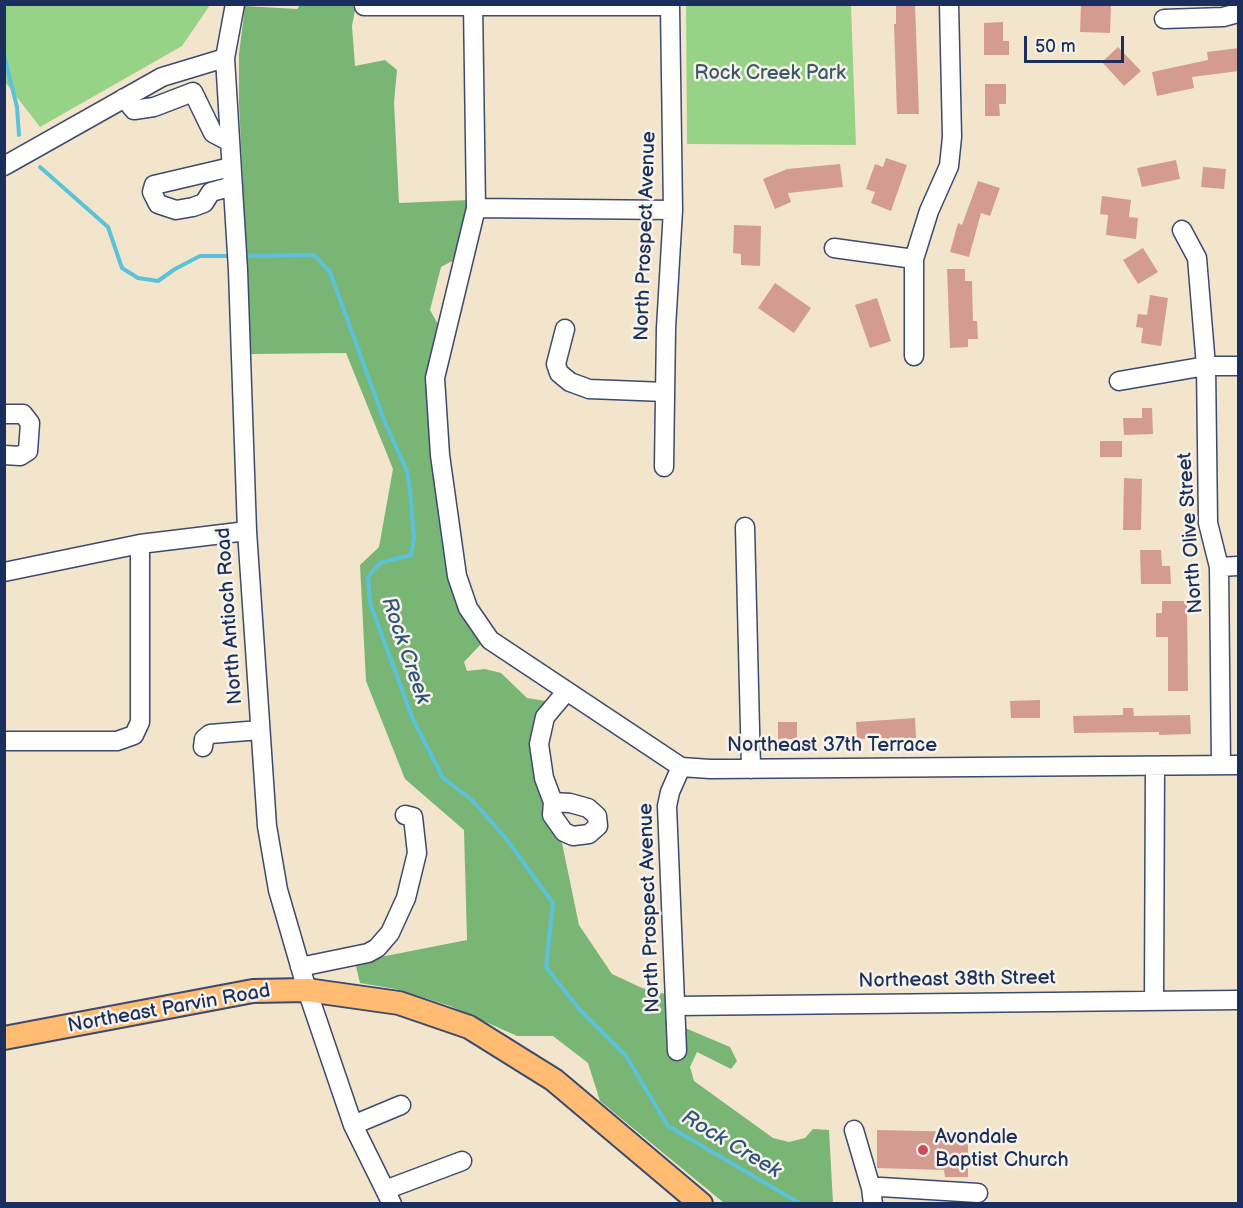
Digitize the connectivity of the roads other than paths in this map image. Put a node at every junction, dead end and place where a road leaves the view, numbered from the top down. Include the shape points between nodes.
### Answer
1 (235, 4) edge
2 (949, 4) edge
3 (364, 6) dead end
4 (473, 6) edge
5 (1239, 13) edge
6 (1164, 19) dead end
7 (225, 58) junction
8 (124, 98) junction
9 (230, 142) junction
10 (4, 166) edge
11 (231, 167) junction
12 (232, 186) junction
13 (476, 208) junction
14 (673, 210) junction
15 (1182, 230) dead end
16 (834, 248) dead end
17 (914, 259) junction
18 (565, 329) dead end
19 (914, 356) dead end
20 (1206, 366) junction
21 (1239, 366) edge
22 (1119, 381) dead end
23 (665, 392) junction
24 (4, 414) edge
25 (4, 455) edge
26 (664, 467) dead end
27 (745, 527) dead end
28 (247, 531) junction
29 (140, 544) junction
30 (1239, 566) edge
31 (1219, 567) junction
32 (4, 572) edge
33 (566, 692) junction
34 (260, 730) junction
35 (4, 741) edge
36 (203, 747) dead end
37 (1230, 765) edge
38 (1155, 766) junction
39 (681, 767) junction
40 (751, 769) junction
41 (553, 802) dead end
42 (405, 815) dead end
43 (300, 967) junction
44 (307, 990) junction
45 (1154, 1000) junction
46 (1239, 1000) edge
47 (676, 1006) junction
48 (4, 1038) edge
49 (677, 1051) dead end
50 (401, 1105) dead end
51 (352, 1125) junction
52 (854, 1130) dead end
53 (462, 1161) dead end
54 (978, 1193) dead end
55 (872, 1196) edge
56 (389, 1197) edge
57 (694, 1202) edge

1 - 7 street, North Antioch Road
2 - 17 street via 949,166
3 - 4 street
4 - 13 street
4 - 14 street, North Prospect Avenue via 670,6
5 - 6 street
7 - 8 street via 162,77
7 - 9 street, North Antioch Road
8 - 9 street via 134,110 193,92 213,133
8 - 10 street
9 - 11 street, North Antioch Road
11 - 12 street, North Antioch Road
11 - 12 street via 154,184 152,192 159,204 176,210 204,203 211,192
12 - 28 street, North Antioch Road
13 - 14 street
13 - 33 street via 435,378 440,455 457,576 474,619 490,640
14 - 23 street, North Prospect Avenue
15 - 20 street, North Olive Street via 1197,258
16 - 17 street
17 - 19 street
18 - 23 street via 556,364 559,373 570,382 589,389
20 - 21 street
20 - 22 street
20 - 31 street, North Olive Street via 1208,524
23 - 26 street, North Prospect Avenue
24 - 25 street via 23,414 30,423 28,451 20,456
27 - 40 street
28 - 29 street
28 - 34 street, North Antioch Road
29 - 32 street
29 - 35 street via 140,722 134,735 117,741
30 - 31 street
31 - 37 street, North Olive Street
33 - 39 street
33 - 41 street via 545,717 539,744 544,778
34 - 36 street via 210,734
34 - 43 street, North Antioch Road via 267,826 278,890
37 - 38 street, Northeast 37th Terrace
38 - 40 street, Northeast 37th Terrace
38 - 45 street
39 - 40 street, Northeast 37th Terrace
39 - 47 street, North Prospect Avenue via 667,806
42 - 43 street via 413,817 417,853 406,898 390,933 368,953
43 - 44 street, North Antioch Road
44 - 48 main road, Northeast Parvin Road via 253,991
44 - 51 street, North Antioch Road
44 - 57 main road, Northeast Parvin Road via 399,1003 469,1028 554,1080
45 - 46 street, Northeast 38th Street
45 - 47 street, Northeast 38th Street
47 - 49 street, North Prospect Avenue
50 - 51 street
51 - 56 street, North Antioch Road
52 - 55 street
53 - 56 street
54 - 55 street

